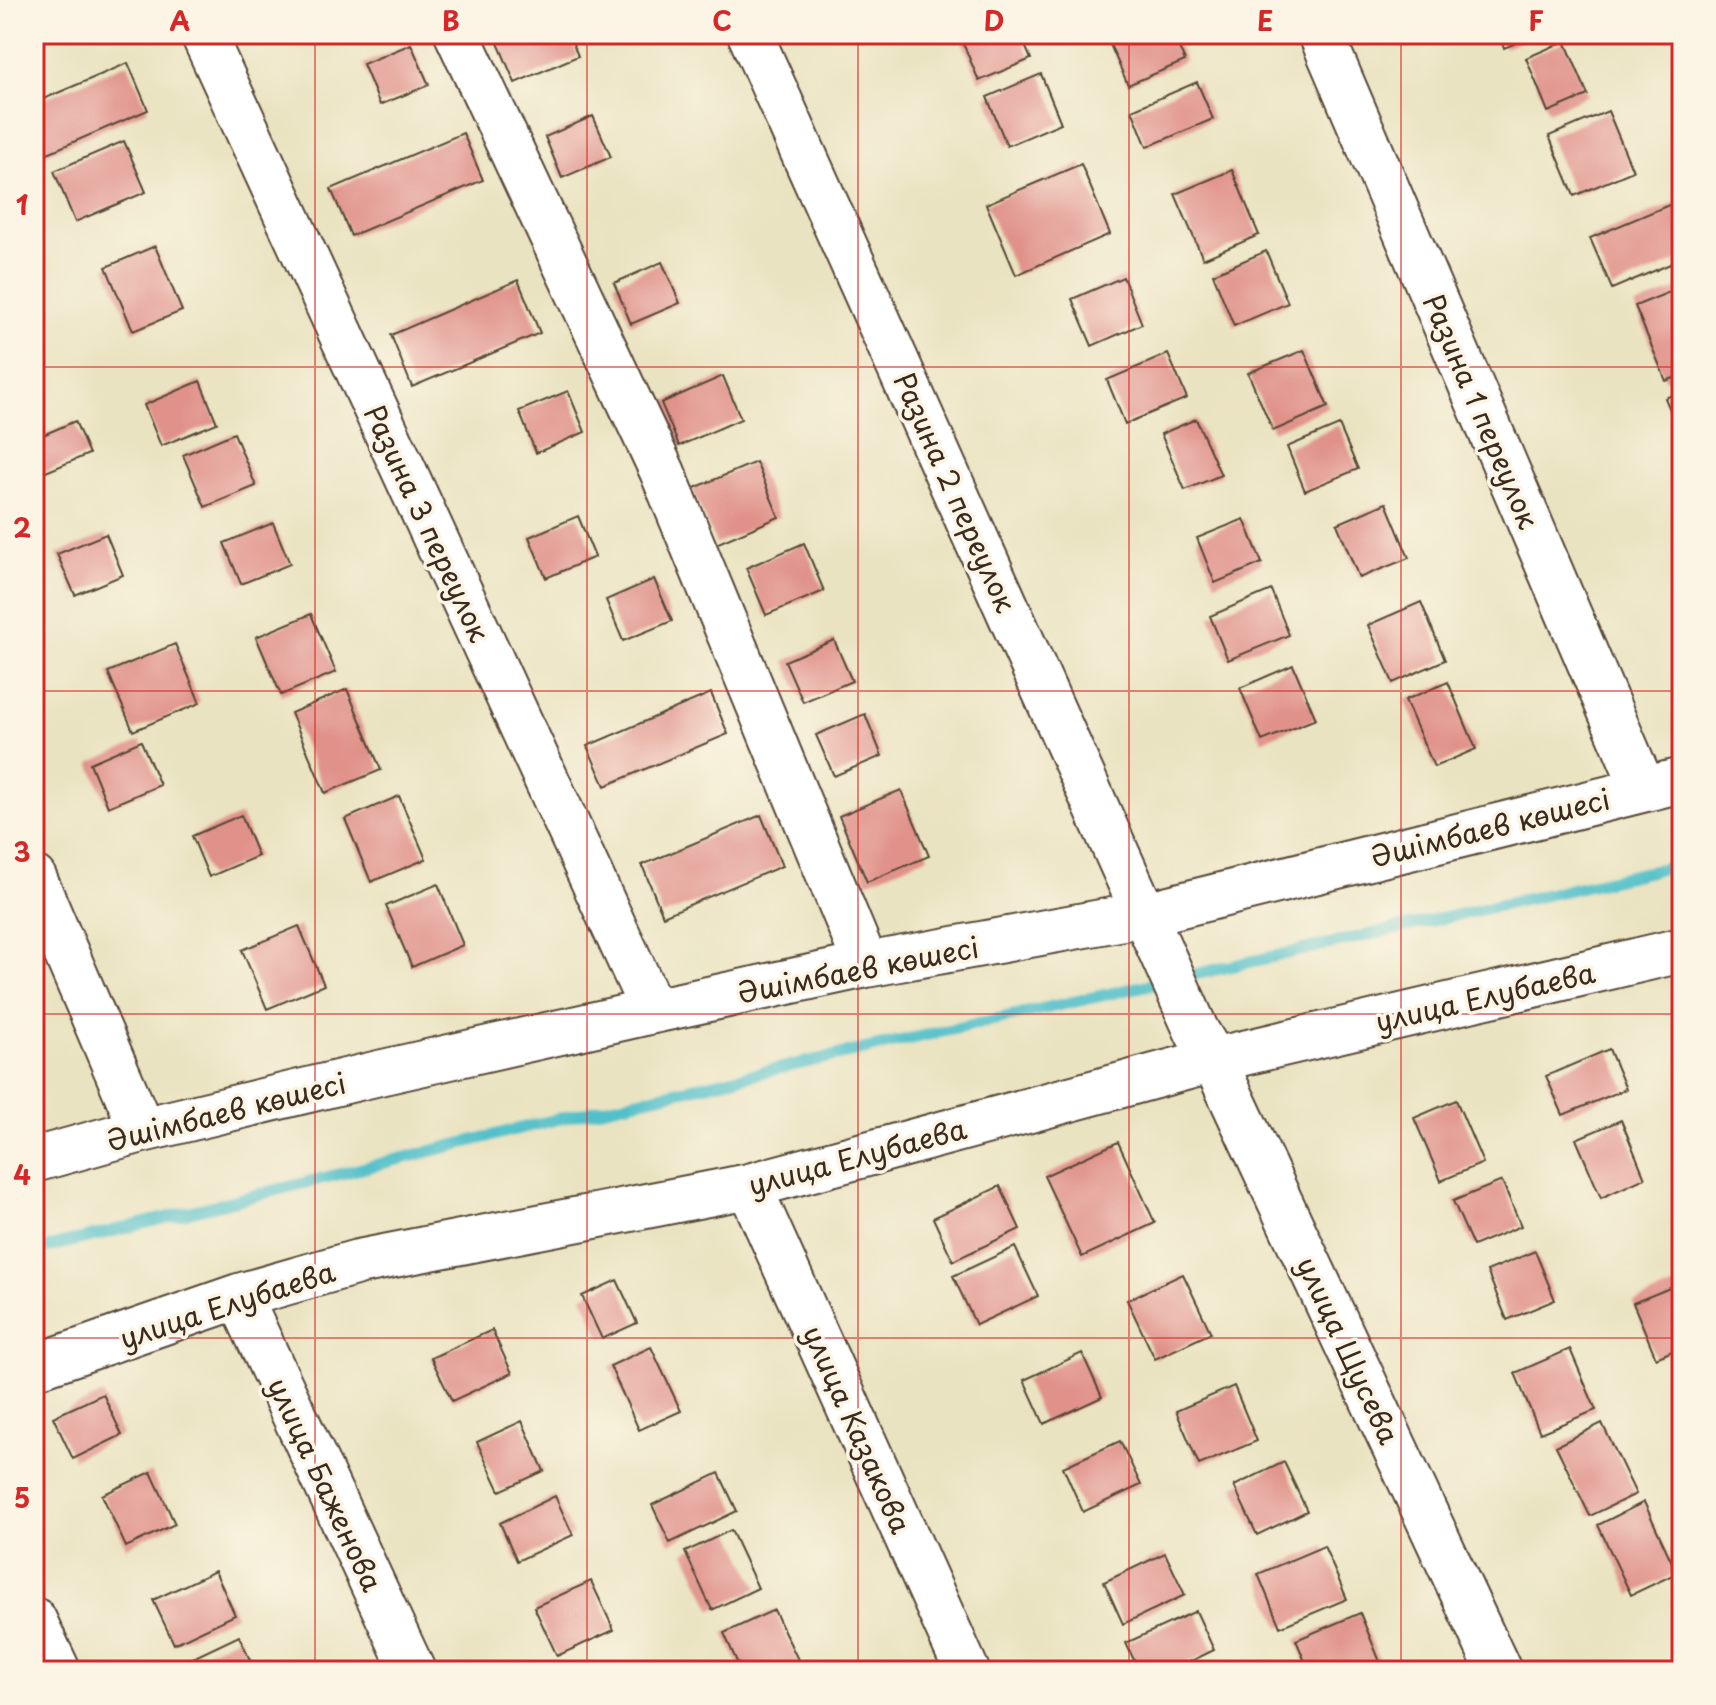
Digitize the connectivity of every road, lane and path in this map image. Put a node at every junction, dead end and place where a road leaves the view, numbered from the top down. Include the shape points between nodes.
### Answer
1 (203, 34) edge
2 (457, 34) edge
3 (750, 34) edge
4 (1321, 34) edge
5 (1662, 784) edge
6 (34, 878) edge
7 (1153, 932) junction
8 (1682, 950) edge
9 (866, 965) junction
10 (653, 1011) junction
11 (1206, 1046) junction
12 (142, 1130) junction
13 (34, 1160) edge
14 (749, 1186) junction
15 (239, 1296) junction
16 (34, 1367) edge
17 (34, 1620) edge
18 (58, 1671) edge
19 (413, 1671) edge
20 (967, 1671) edge
21 (1499, 1671) edge

1 - 10 street, Разина 3 переулок
2 - 9 street via 662,471
3 - 7 street, Разина 2 переулок
4 - 5 street, Разина 1 переулок
5 - 7 street, Әшімбаев көшесі
6 - 12 street
7 - 9 street, Әшімбаев көшесі
7 - 11 street, Разина 2 переулок
8 - 11 street, улица Елубаева
9 - 10 street, Әшімбаев көшесі
10 - 12 street, Әшімбаев көшесі
11 - 14 street, улица Елубаева
11 - 21 street, улица Щусева
12 - 13 street, Әшімбаев көшесі
14 - 15 street, улица Елубаева via 358,1262
14 - 20 street, улица Казакова
15 - 16 street, улица Елубаева
15 - 19 street, улица Баженова
17 - 18 street

